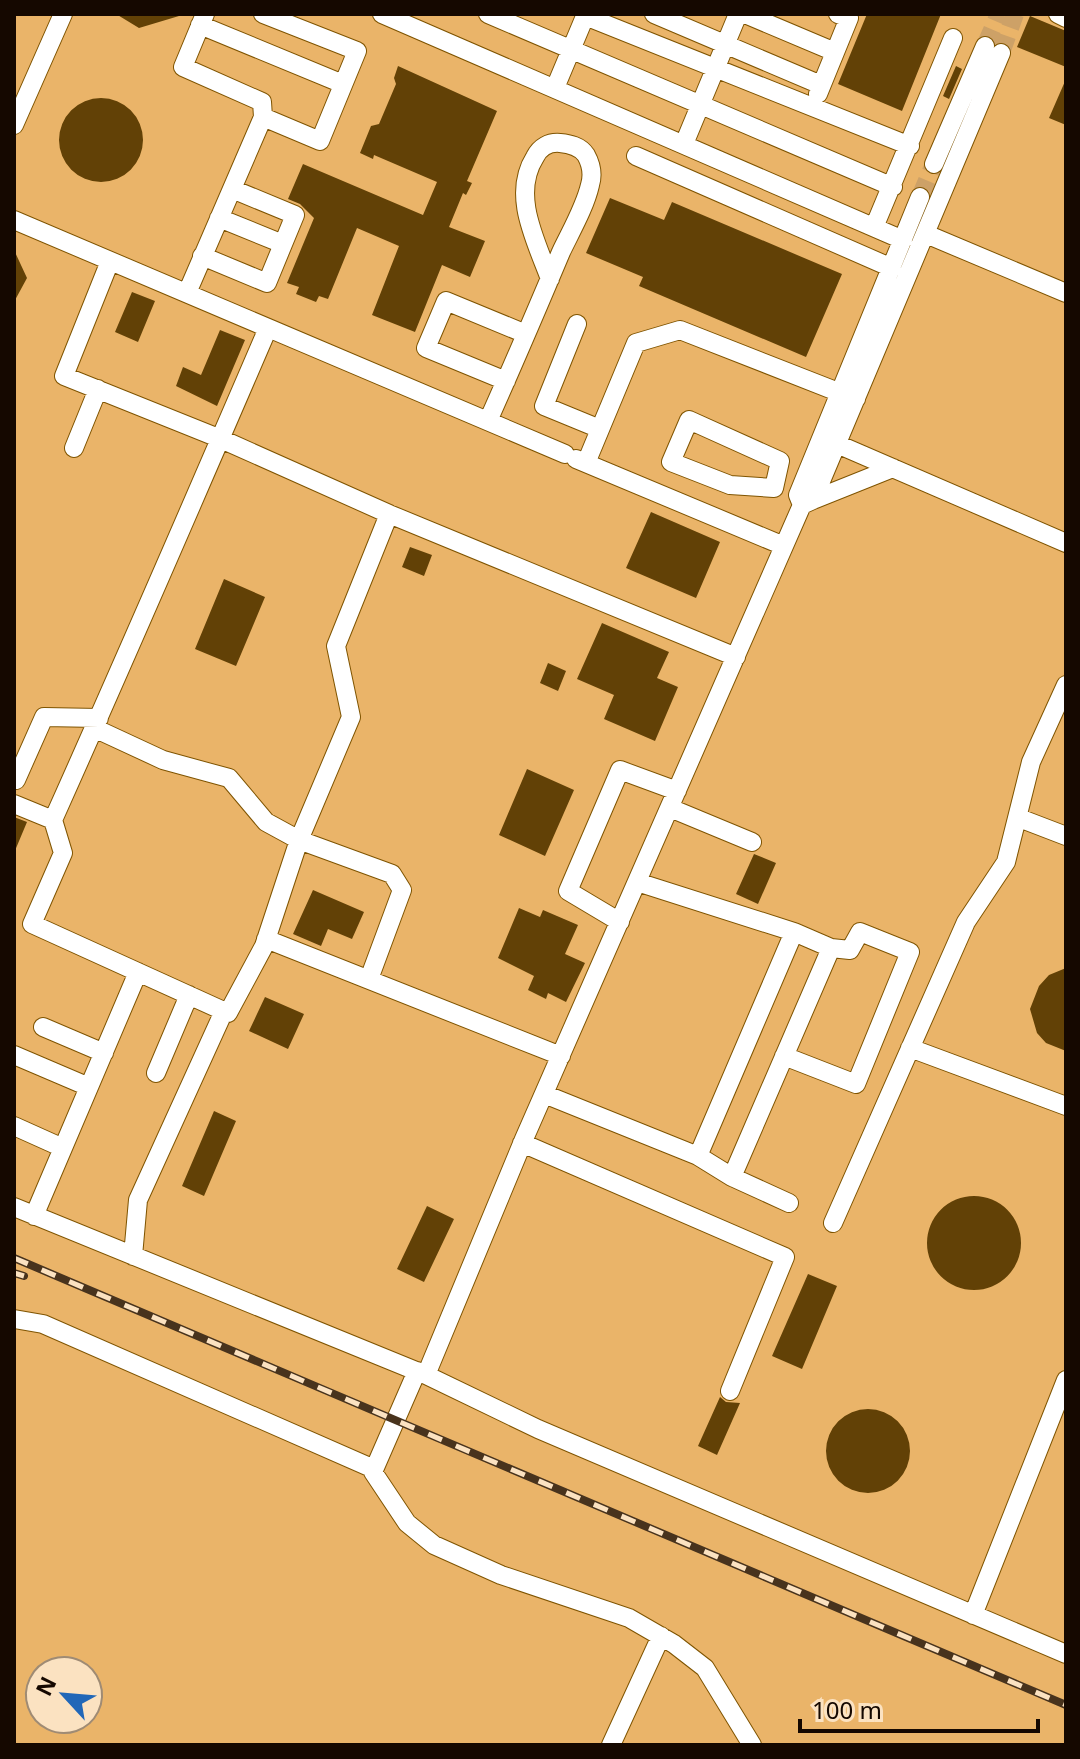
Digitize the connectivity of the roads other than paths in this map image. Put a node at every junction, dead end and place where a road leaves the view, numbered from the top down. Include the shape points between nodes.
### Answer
1 (63, 14) edge
2 (263, 14) edge
3 (382, 14) edge
4 (488, 14) edge
5 (654, 14) edge
6 (738, 14) edge
7 (745, 14) edge
8 (1058, 14) edge
9 (585, 15) edge
10 (843, 16) edge
11 (1066, 18) edge
12 (202, 19) edge
13 (415, 20) edge
14 (953, 38) dead end
15 (726, 44) junction
16 (571, 50) junction
17 (835, 52) junction
18 (715, 69) junction
19 (343, 84) junction
20 (821, 85) junction
21 (555, 88) junction
22 (699, 106) junction
23 (812, 108) junction
24 (263, 117) junction
25 (14, 125) edge
26 (910, 146) junction
27 (691, 147) junction
28 (636, 156) dead end
29 (934, 164) tunnel mouth
30 (685, 178) junction
31 (893, 187) junction
32 (232, 189) junction
33 (920, 197) tunnel mouth
34 (219, 218) junction
35 (14, 220) edge
36 (875, 225) junction
37 (926, 234) junction
38 (903, 240) junction
39 (283, 244) junction
40 (202, 256) junction
41 (110, 261) junction
42 (892, 268) junction
43 (550, 279) junction
44 (187, 293) junction
45 (1066, 293) edge
46 (577, 324) dead end
47 (268, 328) junction
48 (526, 334) junction
49 (506, 381) junction
50 (98, 389) junction
51 (849, 396) junction
52 (488, 421) junction
53 (600, 429) junction
54 (221, 439) junction
55 (837, 444) junction
56 (74, 448) dead end
57 (575, 458) junction
58 (893, 468) junction
59 (776, 480) junction
60 (805, 499) junction
61 (389, 514) junction
62 (1066, 543) edge
63 (784, 546) junction
64 (736, 657) junction
65 (1066, 685) edge
66 (96, 723) junction
67 (16, 780) dead end
68 (673, 800) junction
69 (14, 804) edge
70 (1019, 818) junction
71 (53, 820) junction
72 (1066, 836) edge
73 (299, 840) junction
74 (752, 842) dead end
75 (637, 882) junction
76 (620, 922) junction
77 (794, 932) junction
78 (266, 939) junction
79 (831, 948) junction
80 (138, 972) junction
81 (369, 979) junction
82 (189, 995) junction
83 (224, 1011) junction
84 (43, 1027) dead end
85 (910, 1048) junction
86 (104, 1053) junction
87 (14, 1055) edge
88 (561, 1056) junction
89 (784, 1056) junction
90 (156, 1073) dead end
91 (89, 1087) junction
92 (544, 1094) junction
93 (1066, 1106) edge
94 (14, 1126) edge
95 (522, 1143) junction
96 (63, 1148) junction
97 (698, 1156) junction
98 (732, 1177) junction
99 (789, 1203) dead end
100 (14, 1207) edge
101 (34, 1216) junction
102 (833, 1223) dead end
103 (133, 1256) junction
104 (14, 1319) edge
105 (421, 1373) junction
106 (1066, 1380) edge
107 (730, 1391) dead end
108 (1062, 1400) edge
109 (374, 1469) junction
110 (973, 1615) junction
111 (661, 1636) junction
112 (1066, 1654) edge
113 (611, 1745) edge
114 (752, 1745) edge

1 - 25 lane
2 - 19 lane via 357,51
3 - 13 lane
4 - 16 lane
5 - 15 lane
6 - 15 lane
7 - 17 lane
8 - 11 lane
9 - 16 lane
9 - 18 lane
10 - 17 lane
12 - 19 lane
12 - 24 lane via 183,67 262,102
13 - 21 lane
14 - 26 lane
15 - 18 lane
15 - 20 lane
16 - 21 lane
16 - 22 lane
17 - 20 lane
18 - 22 lane
18 - 23 lane
19 - 24 lane via 320,141
20 - 23 lane
21 - 27 lane
22 - 27 lane
22 - 31 lane
23 - 26 lane
24 - 32 lane
26 - 31 lane
27 - 30 lane
27 - 36 lane
28 - 30 lane
29 - 37 lane via 993,49
30 - 42 lane
31 - 36 lane
32 - 34 lane
32 - 39 lane via 295,215
33 - 38 lane
34 - 39 lane
34 - 40 lane
35 - 41 lane
36 - 38 lane
37 - 45 lane
37 - 51 lane
38 - 42 lane
39 - 40 lane via 267,283
40 - 44 lane
41 - 44 lane
41 - 50 lane via 64,376
42 - 51 lane
43 - 43 lane via 591,185 591,165 584,152 570,144 551,143 538,151 527,169 528,220
43 - 48 lane
44 - 47 lane
46 - 53 lane via 544,406
47 - 52 lane
47 - 54 lane
48 - 49 lane
48 - 49 lane via 446,301 441,312 426,348
49 - 52 lane
50 - 54 lane
50 - 56 lane
51 - 53 lane via 680,330 636,343
51 - 55 lane
51 - 60 lane
52 - 57 lane
53 - 57 lane
54 - 61 lane
54 - 66 lane
55 - 58 lane
55 - 60 lane
57 - 63 lane
58 - 60 lane
58 - 62 lane
59 - 59 lane via 780,461 689,420 671,462 730,485 774,488
59 - 60 lane
60 - 63 lane
61 - 64 lane
61 - 73 lane via 336,646 351,717
63 - 64 lane
64 - 68 lane
65 - 70 lane via 1031,762
66 - 67 lane via 44,717
66 - 71 lane
66 - 73 lane via 163,760 229,778 266,822
68 - 74 lane
68 - 75 lane
68 - 76 lane via 620,770 568,891
69 - 71 lane
70 - 72 lane
70 - 85 lane via 1006,862 966,922
71 - 80 lane via 63,853 32,924
73 - 78 lane
73 - 81 lane via 392,874 402,890
75 - 76 lane
75 - 77 lane
76 - 88 lane
77 - 79 lane
77 - 97 lane
78 - 81 lane
78 - 83 lane via 228,1013
79 - 89 lane
79 - 89 lane via 850,950 860,932 910,952 856,1084
80 - 82 lane
80 - 86 lane
81 - 88 lane
82 - 83 lane
82 - 90 lane
83 - 103 lane via 138,1200
84 - 86 lane
85 - 93 lane
85 - 102 lane
86 - 91 lane
87 - 91 lane
88 - 92 lane
89 - 98 lane
91 - 96 lane
92 - 95 lane
92 - 97 lane
94 - 96 lane
95 - 105 lane
95 - 107 lane via 785,1257
96 - 101 lane
97 - 98 lane
98 - 99 lane
100 - 101 lane
101 - 103 lane
103 - 105 lane
104 - 109 lane via 43,1324
105 - 109 lane
105 - 110 lane via 567,1442
106 - 108 lane
108 - 110 lane
109 - 111 lane via 407,1523 434,1545 501,1575 629,1618
110 - 112 lane
111 - 113 lane
111 - 114 lane via 705,1668

